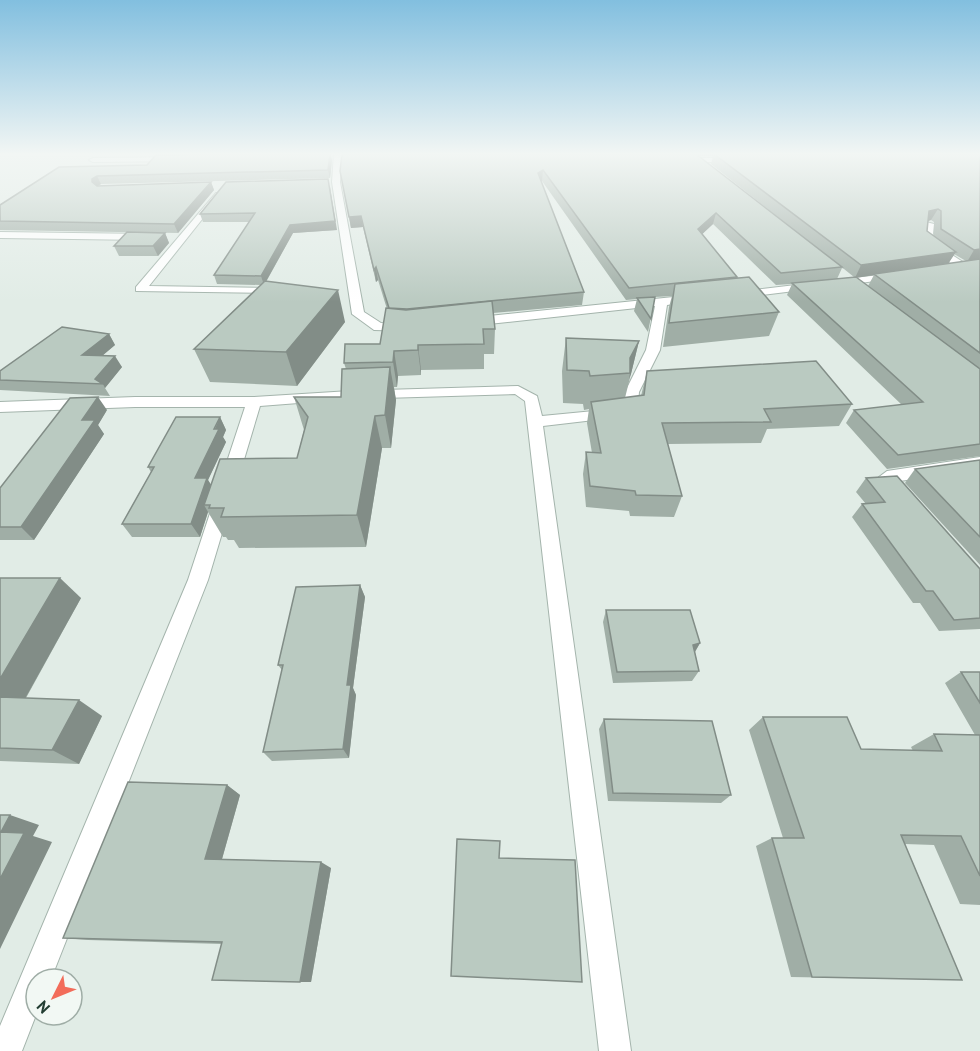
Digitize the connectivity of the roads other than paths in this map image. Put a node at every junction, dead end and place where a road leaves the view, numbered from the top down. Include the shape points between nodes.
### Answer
1 (206, 203) edge
2 (334, 203) edge
3 (929, 224) edge
4 (0, 236) edge
5 (169, 237) junction
6 (835, 268) edge
7 (940, 269) edge
8 (908, 274) edge
9 (858, 286) junction
10 (295, 291) edge
11 (730, 295) edge
12 (708, 298) edge
13 (662, 302) junction
14 (455, 324) edge
15 (421, 327) edge
16 (254, 402) junction
17 (0, 407) edge
18 (535, 422) junction
19 (980, 463) edge
20 (910, 503) edge
21 (6, 1051) edge
22 (615, 1051) edge

1 - 5 street
2 - 15 street via 349,292 358,314 378,327
3 - 7 street via 927,243 966,265
4 - 5 street
5 - 10 street via 140,289
6 - 9 street
8 - 9 street
9 - 11 street
12 - 13 street
13 - 14 street
13 - 18 street via 653,350 632,392 632,412
16 - 17 street
16 - 18 street via 518,390 532,399
16 - 21 street via 198,580
18 - 22 street
19 - 20 street via 887,477

